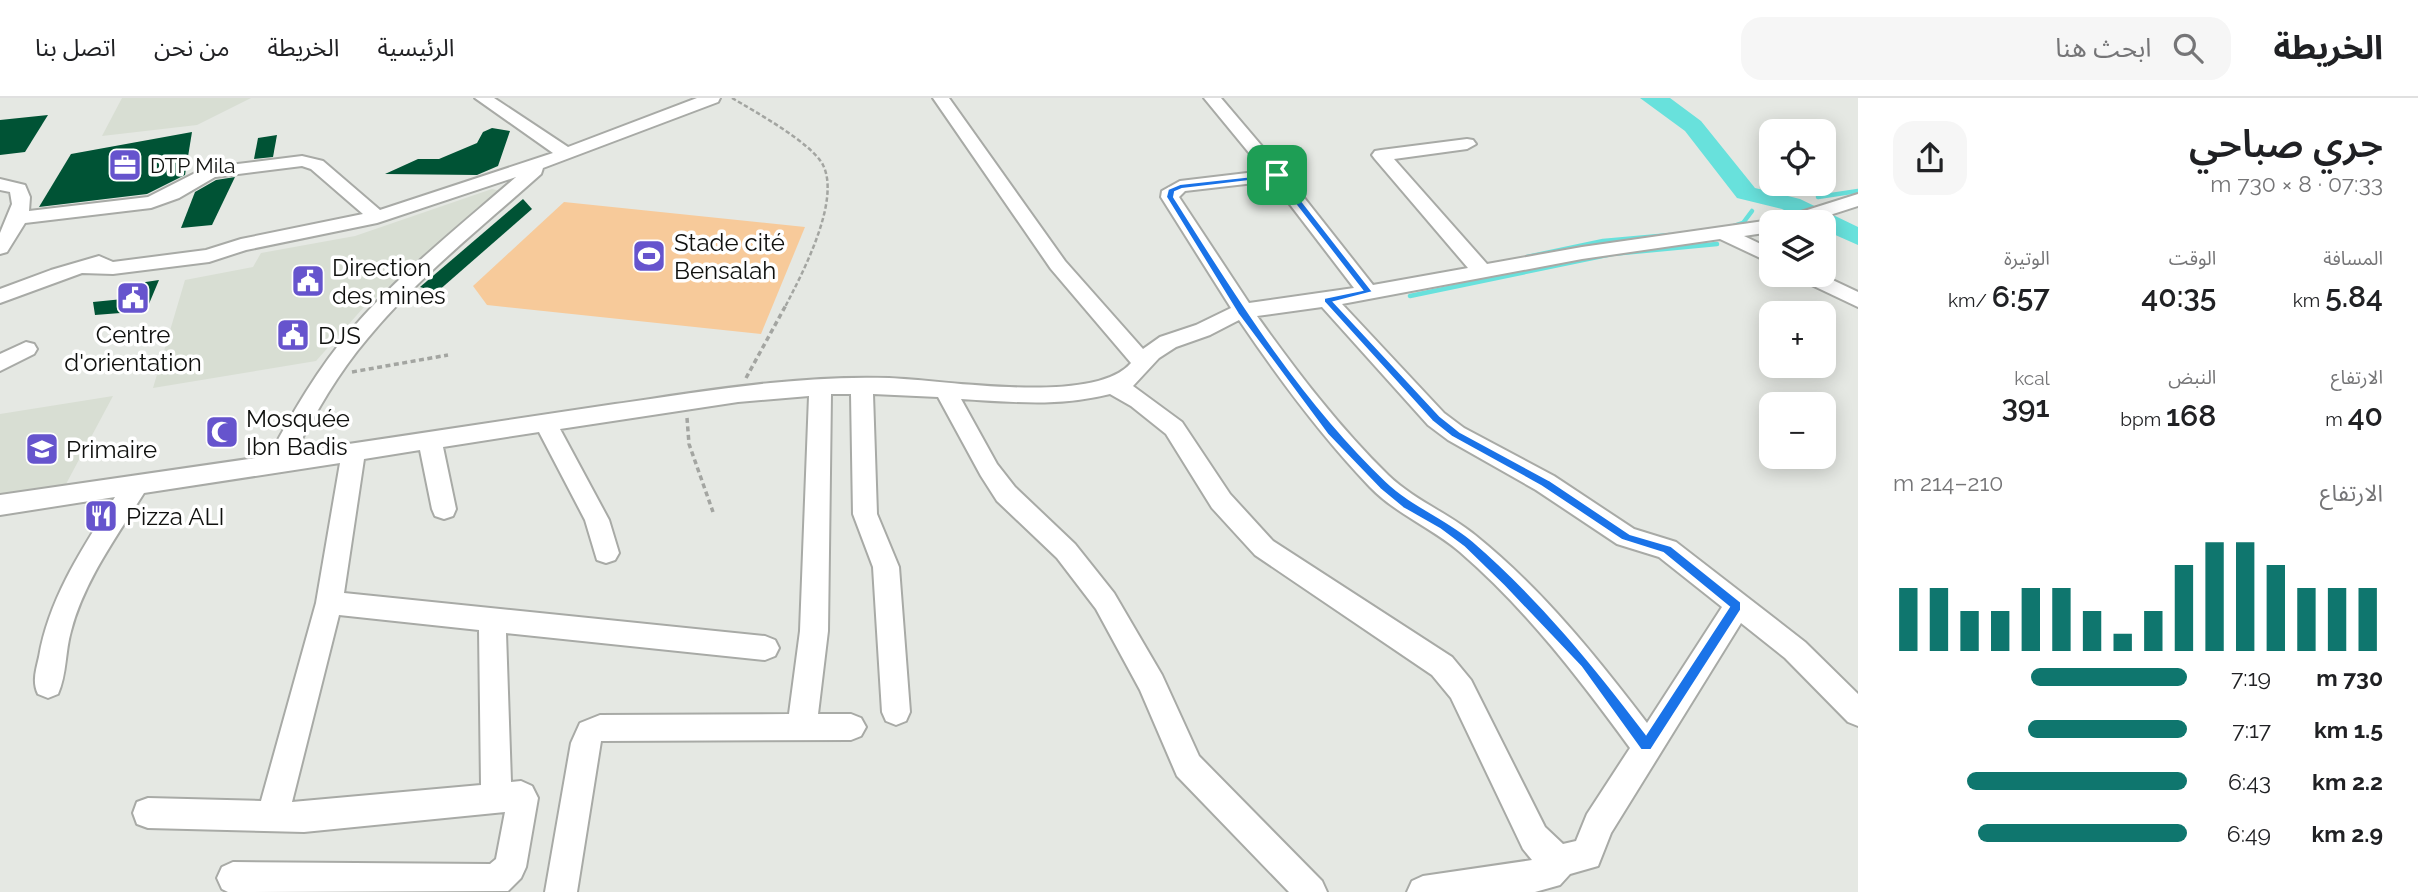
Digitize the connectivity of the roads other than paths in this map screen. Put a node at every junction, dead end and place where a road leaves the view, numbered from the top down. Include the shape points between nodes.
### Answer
1 (483, 98) edge
2 (712, 98) edge
3 (940, 98) edge
4 (1212, 98) edge
5 (1467, 144) dead end
6 (565, 153) junction
7 (544, 162) junction
8 (1277, 175) junction
9 (0, 184) edge
10 (1858, 200) edge
11 (1827, 210) edge
12 (18, 218) junction
13 (377, 218) junction
14 (1759, 228) edge
15 (1725, 234) junction
16 (0, 248) edge
17 (1759, 251) edge
18 (1483, 272) junction
19 (1831, 287) edge
20 (1368, 292) junction
21 (0, 296) edge
22 (1327, 300) junction
23 (1858, 300) edge
24 (1241, 311) junction
25 (26, 349) dead end
26 (1143, 363) junction
27 (0, 364) edge
28 (1112, 385) junction
29 (862, 386) junction
30 (820, 387) junction
31 (945, 389) junction
32 (546, 424) junction
33 (430, 441) junction
34 (353, 453) junction
35 (276, 465) junction
36 (135, 486) junction
37 (0, 505) edge
38 (444, 509) dead end
39 (607, 553) dead end
40 (329, 603) junction
41 (1737, 606) junction
42 (492, 620) junction
43 (765, 648) dead end
44 (48, 685) dead end
45 (896, 712) dead end
46 (1858, 713) edge
47 (802, 726) junction
48 (851, 727) dead end
49 (1646, 745) junction
50 (496, 798) junction
51 (148, 813) dead end
52 (272, 818) junction
53 (1561, 860) junction
54 (233, 878) dead end
55 (561, 892) edge
56 (1311, 892) edge
57 (1423, 892) edge

1 - 6 street
2 - 6 street
3 - 26 street via 1058,265
4 - 8 street
5 - 18 street via 1381,155
6 - 7 street
7 - 13 street
7 - 35 street via 384,306 323,382
8 - 20 street
8 - 24 street via 1180,186 1171,191 1170,197
9 - 12 street via 18,189
10 - 11 street
12 - 13 street via 151,202 211,172 302,161 317,165
12 - 16 street
13 - 21 street via 241,245 209,256 85,268
14 - 15 street
15 - 17 street
15 - 18 street
18 - 20 street
19 - 23 street
20 - 22 street
22 - 24 street
22 - 41 street via 1436,419 1456,434 1545,483 1632,540 1667,549
24 - 26 street via 1168,342
24 - 49 street via 1332,432 1384,486 1468,544 1508,583 1586,663
25 - 27 street
26 - 28 street via 1130,378
28 - 31 street via 1057,397
28 - 53 street via 1174,428 1221,501 1264,548 1442,666 1461,689 1534,838
29 - 30 street
29 - 31 street
29 - 45 street via 865,514 886,568
30 - 32 street via 738,394
30 - 47 street via 814,631
31 - 56 street via 1006,494 1066,551 1105,601 1152,684 1188,765
32 - 33 street
32 - 39 street via 597,520
33 - 34 street
33 - 38 street
34 - 35 street
34 - 40 street
35 - 36 street
36 - 37 street
36 - 44 street via 81,574 57,630
40 - 42 street
40 - 52 street
41 - 46 street via 1795,650
41 - 49 street
42 - 43 street
42 - 50 street
47 - 48 street
47 - 55 street via 600,727 590,732
49 - 53 street via 1598,825 1587,855
50 - 52 street
50 - 54 street via 523,798 510,867 497,880
51 - 52 street
53 - 57 street via 1549,874

